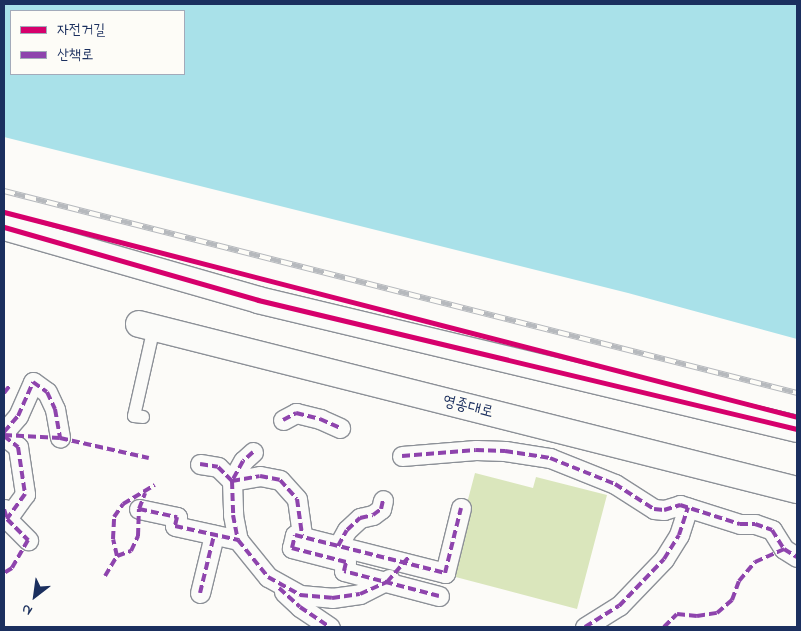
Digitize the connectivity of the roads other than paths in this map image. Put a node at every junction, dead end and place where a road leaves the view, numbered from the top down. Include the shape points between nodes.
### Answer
1 (4, 227) edge
2 (146, 326) joint
3 (143, 418) dead end
4 (283, 420) dead end
5 (340, 428) dead end
6 (797, 429) edge
7 (4, 432) edge
8 (4, 436) edge
9 (60, 438) dead end
10 (253, 452) dead end
11 (402, 456) dead end
12 (200, 464) dead end
13 (232, 481) junction
14 (797, 490) edge
15 (383, 500) dead end
16 (688, 507) junction
17 (461, 508) dead end
18 (139, 509) dead end
19 (6, 514) edge
20 (214, 535) junction
21 (302, 536) junction
22 (28, 540) dead end
23 (238, 540) junction
24 (338, 546) junction
25 (797, 557) edge
26 (408, 559) junction
27 (268, 577) junction
28 (387, 582) junction
29 (200, 593) dead end
30 (439, 596) dead end
31 (330, 627) edge
32 (585, 627) edge

1 - 6 street via 258,300
2 - 3 lane via 134,416
2 - 14 street, 영종대로
4 - 5 street via 296,413
7 - 9 street via 18,416 33,382 48,392
8 - 19 street via 18,447 25,494
10 - 13 street via 243,460
11 - 16 street via 476,450 550,458 615,484 654,509
12 - 13 street via 218,467
13 - 21 street via 260,476 280,480 297,499
13 - 23 street
15 - 24 street via 381,509 360,518 347,530
16 - 25 street via 740,524 755,524 772,530 784,549
16 - 32 street via 679,535 664,559 619,606
17 - 26 street via 445,573
18 - 20 street via 177,517 175,526
19 - 22 street
20 - 23 street
20 - 29 street
21 - 24 street
21 - 28 street via 295,535 292,548 346,562 344,571
23 - 27 street
24 - 26 street
26 - 28 street
27 - 28 street via 300,595 332,598 360,594
27 - 31 street via 300,607
28 - 30 street

